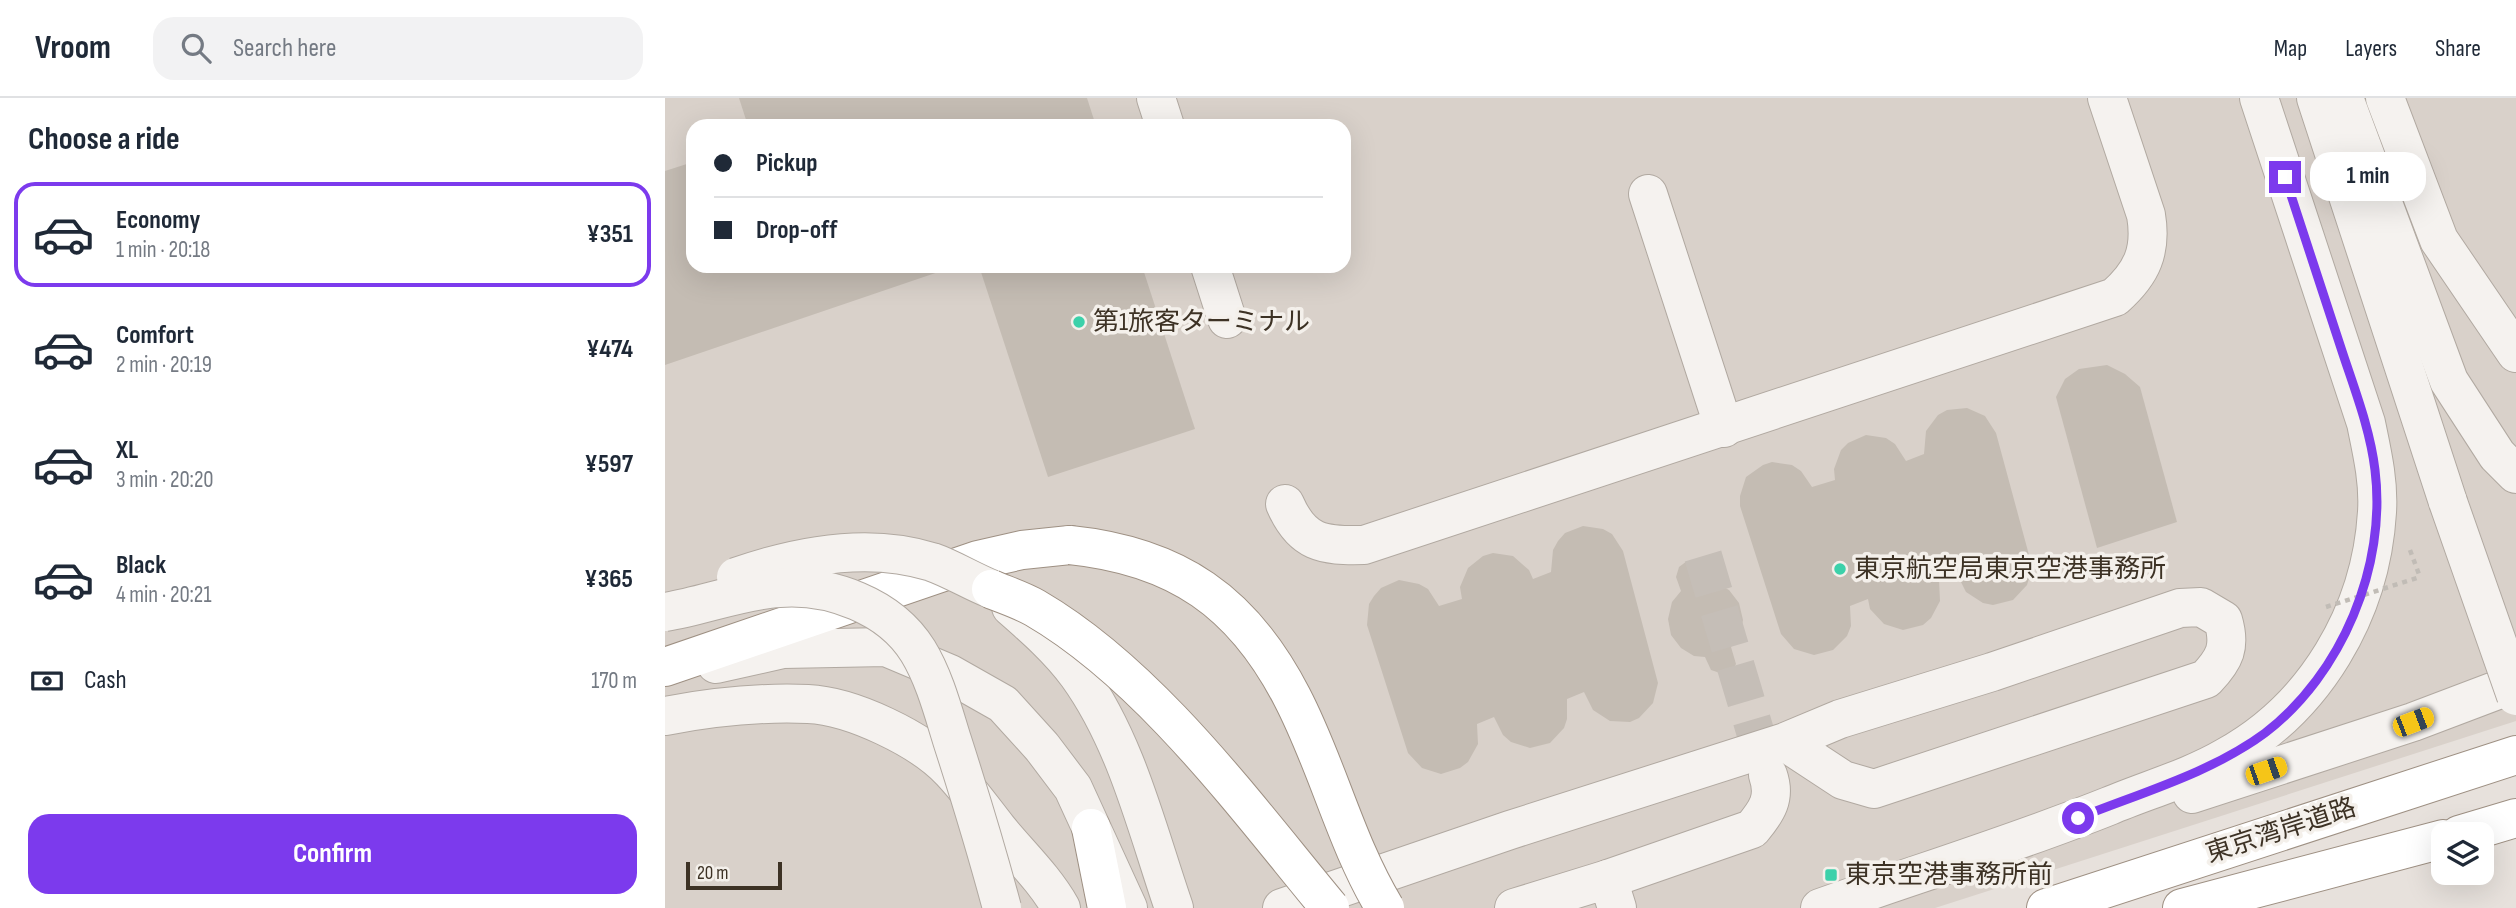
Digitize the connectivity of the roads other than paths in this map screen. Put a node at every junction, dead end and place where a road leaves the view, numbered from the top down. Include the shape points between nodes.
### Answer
1 (1156, 98) edge
2 (2107, 98) edge
3 (2259, 98) edge
4 (2316, 98) edge
5 (2344, 98) edge
6 (2385, 98) edge
7 (1163, 119) edge
8 (1648, 194) dead end
9 (1212, 273) edge
10 (1227, 318) dead end
11 (2516, 354) edge
12 (1724, 428) junction
13 (2516, 474) edge
14 (1285, 504) dead end
15 (991, 589) junction
16 (665, 603) edge
17 (665, 612) edge
18 (665, 667) edge
19 (665, 675) edge
20 (2516, 683) edge
21 (2516, 696) edge
22 (665, 716) edge
23 (2516, 755) edge
24 (1776, 759) junction
25 (2516, 818) edge
26 (2494, 825) edge
27 (1091, 828) junction
28 (2055, 828) junction
29 (2431, 842) edge
30 (2516, 845) edge
31 (1017, 852) junction
32 (2494, 852) edge
33 (2431, 870) edge
34 (1613, 893) edge
35 (1002, 908) edge
36 (1039, 908) edge
37 (1061, 908) edge
38 (1107, 908) edge
39 (1128, 908) edge
40 (1174, 908) edge
41 (1283, 908) edge
42 (1330, 908) edge
43 (1385, 908) edge
44 (1514, 908) edge
45 (1820, 908) edge
46 (2046, 908) edge
47 (2182, 908) edge
48 (2283, 908) edge

1 - 7 street
2 - 12 street via 2149,233 2141,269 2115,297
3 - 28 street via 2366,423 2377,511 2363,591 2349,629 2327,666 2266,732 2225,758
4 - 21 street, bridge
5 - 13 street via 2449,381 2497,455
6 - 11 street via 2439,240
8 - 12 street
9 - 10 street
12 - 14 street via 1364,545 1305,537
15 - 16 street, bridge via 931,562 871,551 778,562
15 - 40 street via 1053,644 1080,677 1122,757
15 - 42 highway, bridge via 1033,607 1067,629 1163,714
17 - 35 street, bridge via 779,588 806,589 845,596 874,608 898,628 918,650 941,705
18 - 43 highway, bridge via 978,560 1022,550 1070,545 1110,549 1156,563 1196,583 1234,614 1293,697 1353,847
19 - 27 street via 783,649 886,647 950,674 1003,704 1073,788
20 - 28 street via 2217,788
22 - 31 street via 719,706 811,704 865,718 909,739 950,770
23 - 46 highway, 東京湾岸道路
24 - 24 street via 1840,719 2180,608 2201,607 2223,620 2229,640 2224,660 2206,679 1874,789
24 - 34 street via 1767,812 1752,829
24 - 41 street via 1510,830
25 - 26 highway
27 - 38 highway
27 - 39 street
28 - 45 street
29 - 47 highway
30 - 32 highway
31 - 36 street
31 - 37 street via 1048,884
33 - 48 highway
34 - 44 street

